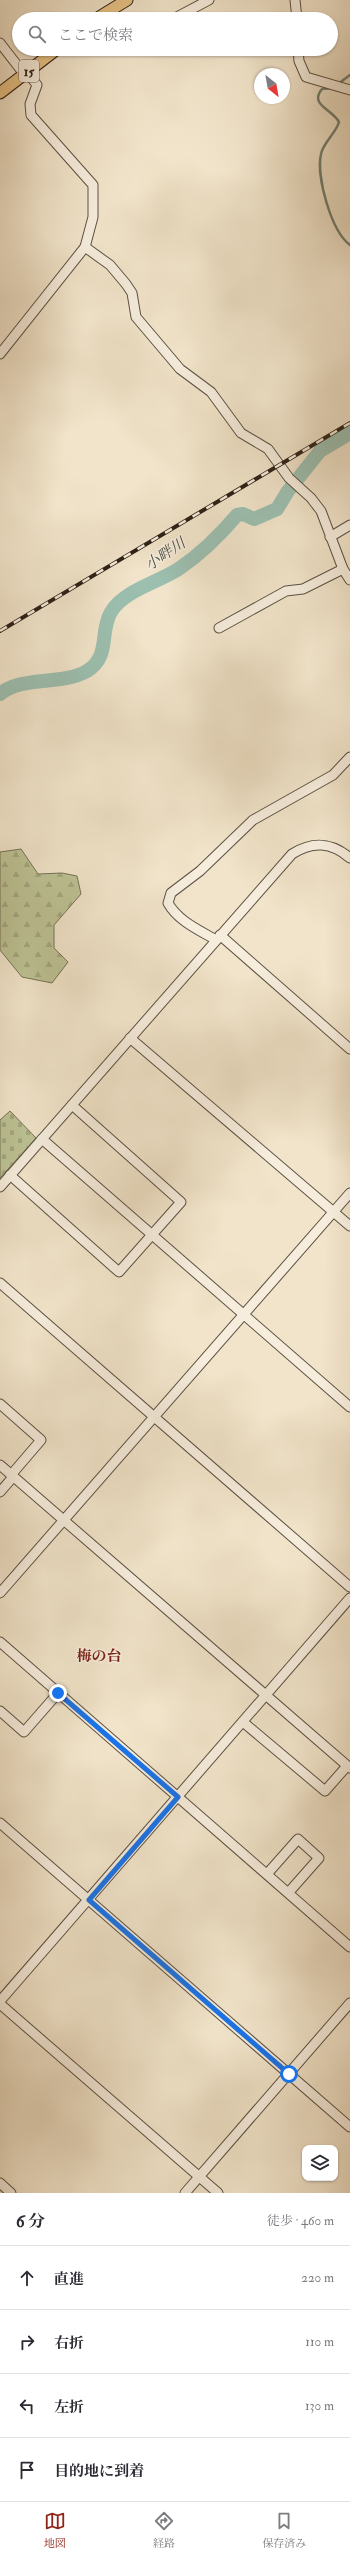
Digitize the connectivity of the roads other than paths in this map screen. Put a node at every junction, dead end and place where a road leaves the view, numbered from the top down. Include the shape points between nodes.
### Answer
1 (127, 0) edge
2 (209, 0) edge
3 (295, 0) edge
4 (111, 12) edge
5 (186, 12) edge
6 (296, 12) edge
7 (0, 43) edge
8 (48, 56) edge
9 (298, 56) edge
10 (26, 73) junction
11 (350, 90) edge
12 (0, 93) edge
13 (85, 247) junction
14 (0, 354) edge
15 (350, 525) edge
16 (330, 537) junction
17 (343, 569) junction
18 (350, 580) edge
19 (219, 628) dead end
20 (350, 757) edge
21 (350, 858) edge
22 (218, 937) junction
23 (130, 1038) junction
24 (350, 1049) edge
25 (72, 1105) junction
26 (42, 1139) junction
27 (10, 1176) junction
28 (0, 1187) edge
29 (350, 1193) edge
30 (334, 1212) junction
31 (350, 1226) edge
32 (152, 1234) junction
33 (0, 1284) edge
34 (244, 1314) junction
35 (0, 1404) edge
36 (350, 1407) edge
37 (154, 1417) junction
38 (0, 1465) edge
39 (12, 1476) junction
40 (0, 1492) edge
41 (64, 1521) junction
42 (350, 1587) edge
43 (0, 1593) edge
44 (350, 1598) edge
45 (0, 1642) edge
46 (58, 1693) junction
47 (267, 1695) junction
48 (0, 1711) edge
49 (243, 1722) junction
50 (348, 1767) edge
51 (178, 1797) junction
52 (0, 1823) edge
53 (267, 1874) junction
54 (289, 1892) junction
55 (89, 1900) junction
56 (350, 1947) edge
57 (0, 2002) edge
58 (348, 2009) edge
59 (289, 2074) junction
60 (349, 2125) edge
61 (200, 2176) junction
62 (0, 2183) edge
63 (11, 2193) edge
64 (186, 2193) edge
65 (218, 2193) edge

1 - 4 main road
2 - 5 street
3 - 6 street
7 - 10 street
8 - 10 main road, 15
9 - 11 street via 306,77
10 - 12 main road, 15
10 - 13 street via 37,85 30,104 31,115 93,185 93,216
13 - 14 street
13 - 16 street via 110,265 126,284 132,293 136,317 171,360 210,392 241,433 268,449 290,480 299,486 321,511
15 - 16 street
16 - 17 street
17 - 18 street
17 - 19 street via 303,590 286,591
20 - 22 street via 333,775 253,820 200,871 171,893 168,903 175,912
21 - 22 street via 329,845 304,847 285,861
22 - 23 street
22 - 24 street
23 - 25 street
23 - 30 street
25 - 26 street
25 - 32 street via 181,1202
26 - 27 street
26 - 32 street
27 - 28 street
27 - 32 street via 119,1272
29 - 30 street
30 - 31 street
30 - 34 street
32 - 34 street
33 - 37 street
34 - 36 street
34 - 37 street
35 - 39 street via 41,1440
37 - 41 street
37 - 42 street
38 - 39 street
39 - 40 street
39 - 41 street
41 - 43 street
41 - 47 street
44 - 47 street
45 - 46 street
46 - 48 street via 24,1732
46 - 51 street
47 - 49 street
47 - 50 street
49 - 50 street via 324,1791
49 - 51 street
51 - 53 street
51 - 55 street
52 - 55 street
53 - 54 street
53 - 54 street via 298,1839 319,1858
54 - 56 street
55 - 57 street
55 - 59 street
57 - 61 street
58 - 59 street
59 - 60 street
59 - 61 street
61 - 64 street
61 - 65 street
62 - 63 street

